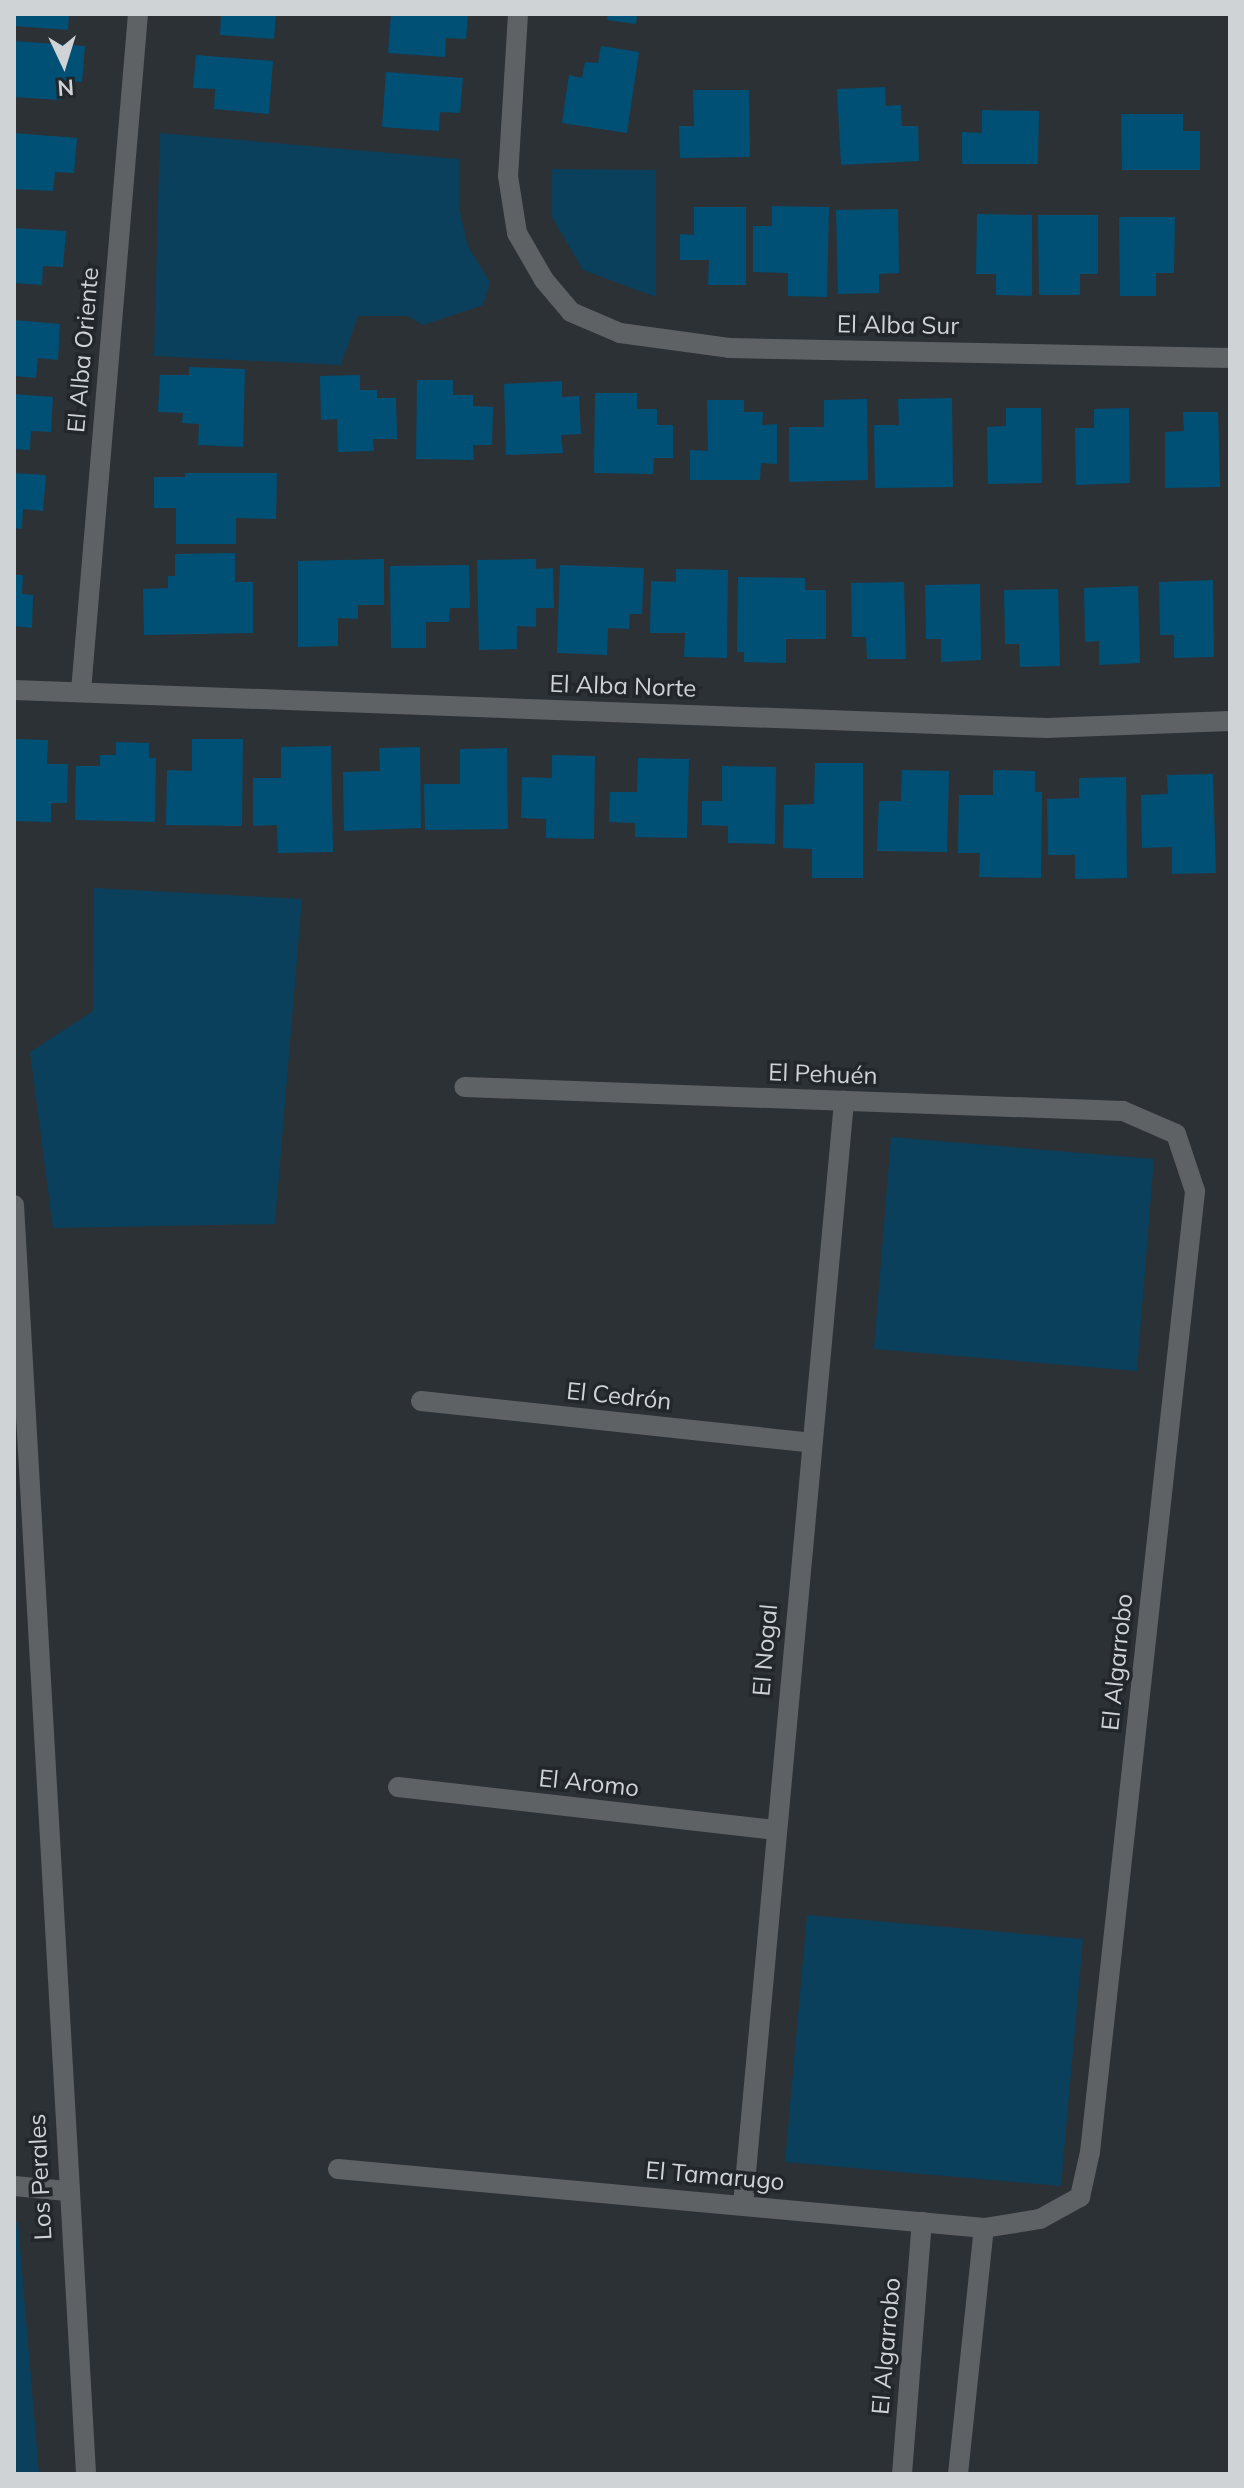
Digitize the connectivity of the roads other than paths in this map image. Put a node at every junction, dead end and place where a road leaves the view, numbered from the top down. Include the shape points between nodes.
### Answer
1 (138, 14) edge
2 (518, 14) edge
3 (1230, 358) edge
4 (14, 690) edge
5 (81, 691) junction
6 (1230, 721) edge
7 (464, 1087) dead end
8 (844, 1101) junction
9 (1176, 1134) joint
10 (14, 1205) edge
11 (421, 1401) dead end
12 (811, 1443) junction
13 (398, 1787) dead end
14 (774, 1830) junction
15 (338, 2169) dead end
16 (14, 2186) edge
17 (67, 2191) junction
18 (1080, 2197) joint
19 (743, 2205) junction
20 (922, 2222) junction
21 (984, 2228) junction
22 (86, 2474) edge
23 (902, 2474) edge
24 (958, 2474) edge

1 - 5 street, El Alba Oriente
2 - 3 street, El Alba Sur via 508,176 517,233 544,280 571,312 620,333 729,348
4 - 5 street, El Alba Norte
5 - 6 street, El Alba Norte via 1047,728
7 - 8 street, El Pehuén
8 - 9 street, El Pehuén via 1123,1111
8 - 12 street, El Nogal
9 - 18 street, El Algarrobo via 1195,1191 1090,2152
10 - 17 street, Los Perales
11 - 12 street, El Cedrón
12 - 14 street, El Nogal
13 - 14 street, El Aromo
14 - 19 street, El Nogal
15 - 19 street, El Tamarugo
16 - 17 street
17 - 22 street, Los Perales
18 - 21 street, El Tamarugo via 1040,2219
19 - 20 street, El Tamarugo
20 - 21 street, El Tamarugo
20 - 23 street, El Algarrobo
21 - 24 street

